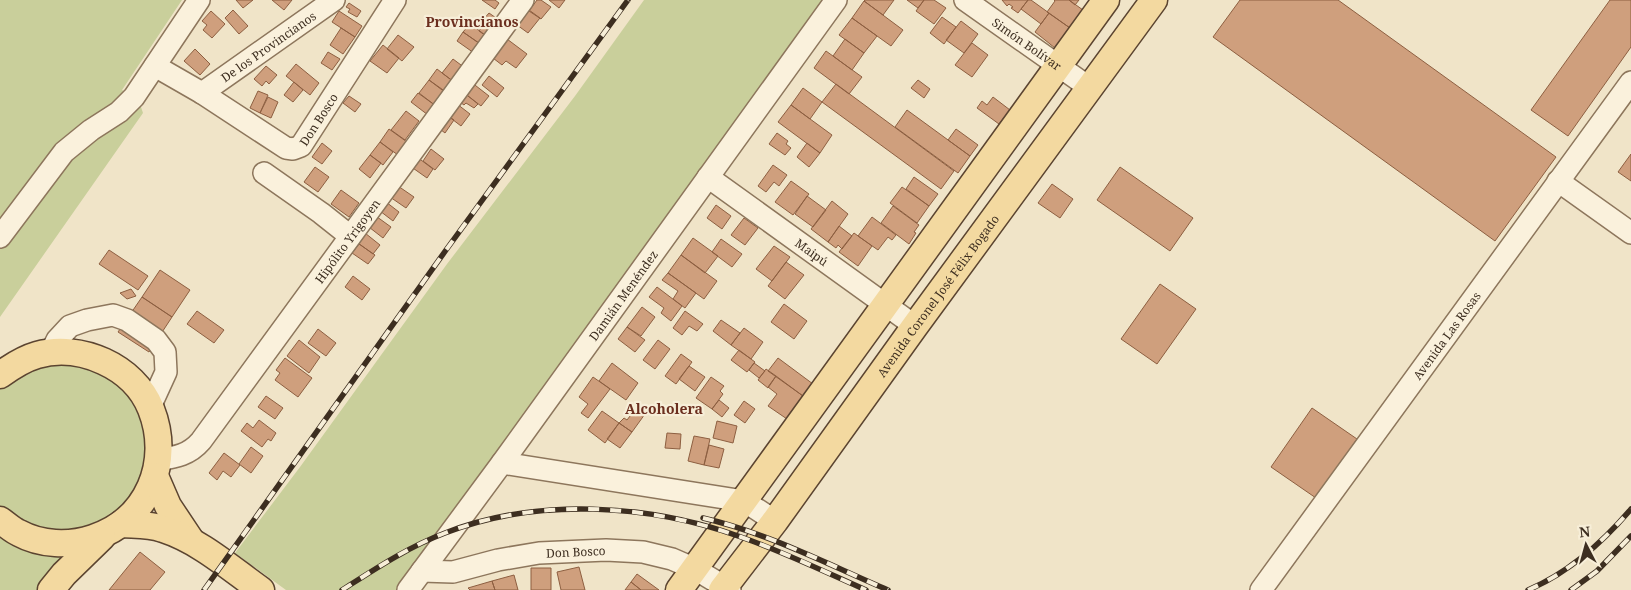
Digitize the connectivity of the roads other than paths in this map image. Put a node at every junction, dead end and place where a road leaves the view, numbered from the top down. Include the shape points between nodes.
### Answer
1 (199, 0) edge
2 (334, 0) edge
3 (395, 0) edge
4 (523, 0) edge
5 (836, 0) edge
6 (965, 0) edge
7 (1106, 0) edge
8 (1154, 0) edge
9 (155, 66) junction
10 (1058, 66) junction
11 (1631, 82) edge
12 (1090, 88) junction
13 (202, 94) junction
14 (264, 173) dead end
15 (708, 177) junction
16 (1558, 181) junction
17 (1631, 233) edge
18 (350, 236) junction
19 (0, 237) edge
20 (886, 304) junction
21 (915, 326) junction
22 (0, 349) edge
23 (43, 354) junction
24 (0, 375) edge
25 (150, 408) junction
26 (502, 463) junction
27 (157, 468) junction
28 (744, 501) junction
29 (0, 520) edge
30 (775, 521) junction
31 (114, 529) junction
32 (190, 539) junction
33 (695, 569) junction
34 (422, 571) junction
35 (725, 589) edge
36 (51, 590) edge
37 (261, 590) edge
38 (408, 590) edge
39 (679, 590) edge
40 (1261, 590) edge

1 - 9 street
2 - 13 street, De los Provincianos
3 - 13 street, Don Bosco via 301,146 286,148
4 - 18 street, Hipólito Yrigoyen
5 - 15 street, Damián Menéndez
6 - 10 street, Simón Bolívar
7 - 10 main road
8 - 12 main road, Avenida Coronel José Félix Bogado
9 - 13 street, Don Bosco
9 - 19 street via 134,97 119,112 64,152
10 - 12 street, Simón Bolívar
10 - 20 main road
11 - 16 street, Avenida Las Rosas
12 - 21 main road, Avenida Coronel José Félix Bogado
14 - 18 street
15 - 20 street, Maipú
15 - 26 street, Damián Menéndez
16 - 17 street
16 - 40 street, Avenida Las Rosas
18 - 27 street, Hipólito Yrigoyen via 194,449
20 - 21 street, Maipú
20 - 28 main road
21 - 30 main road, Avenida Coronel José Félix Bogado
22 - 23 main road
23 - 24 main road via 16,364
23 - 25 main road via 64,352 91,356 115,367 136,385
23 - 25 street via 70,326 113,315 127,320 156,340 165,352 166,372
25 - 27 main road via 158,433
26 - 28 street
26 - 34 street, Damián Menéndez
27 - 31 main road via 140,505
27 - 32 main road via 168,506
28 - 30 street
28 - 33 main road
29 - 31 main road via 19,534 48,543 78,543
30 - 35 main road, Avenida Coronel José Félix Bogado
31 - 32 main road via 145,525
31 - 36 main road
32 - 37 main road
33 - 34 street, Don Bosco via 643,552 606,550 540,553 453,572
33 - 35 street, Don Bosco
33 - 39 main road
34 - 38 street, Damián Menéndez

